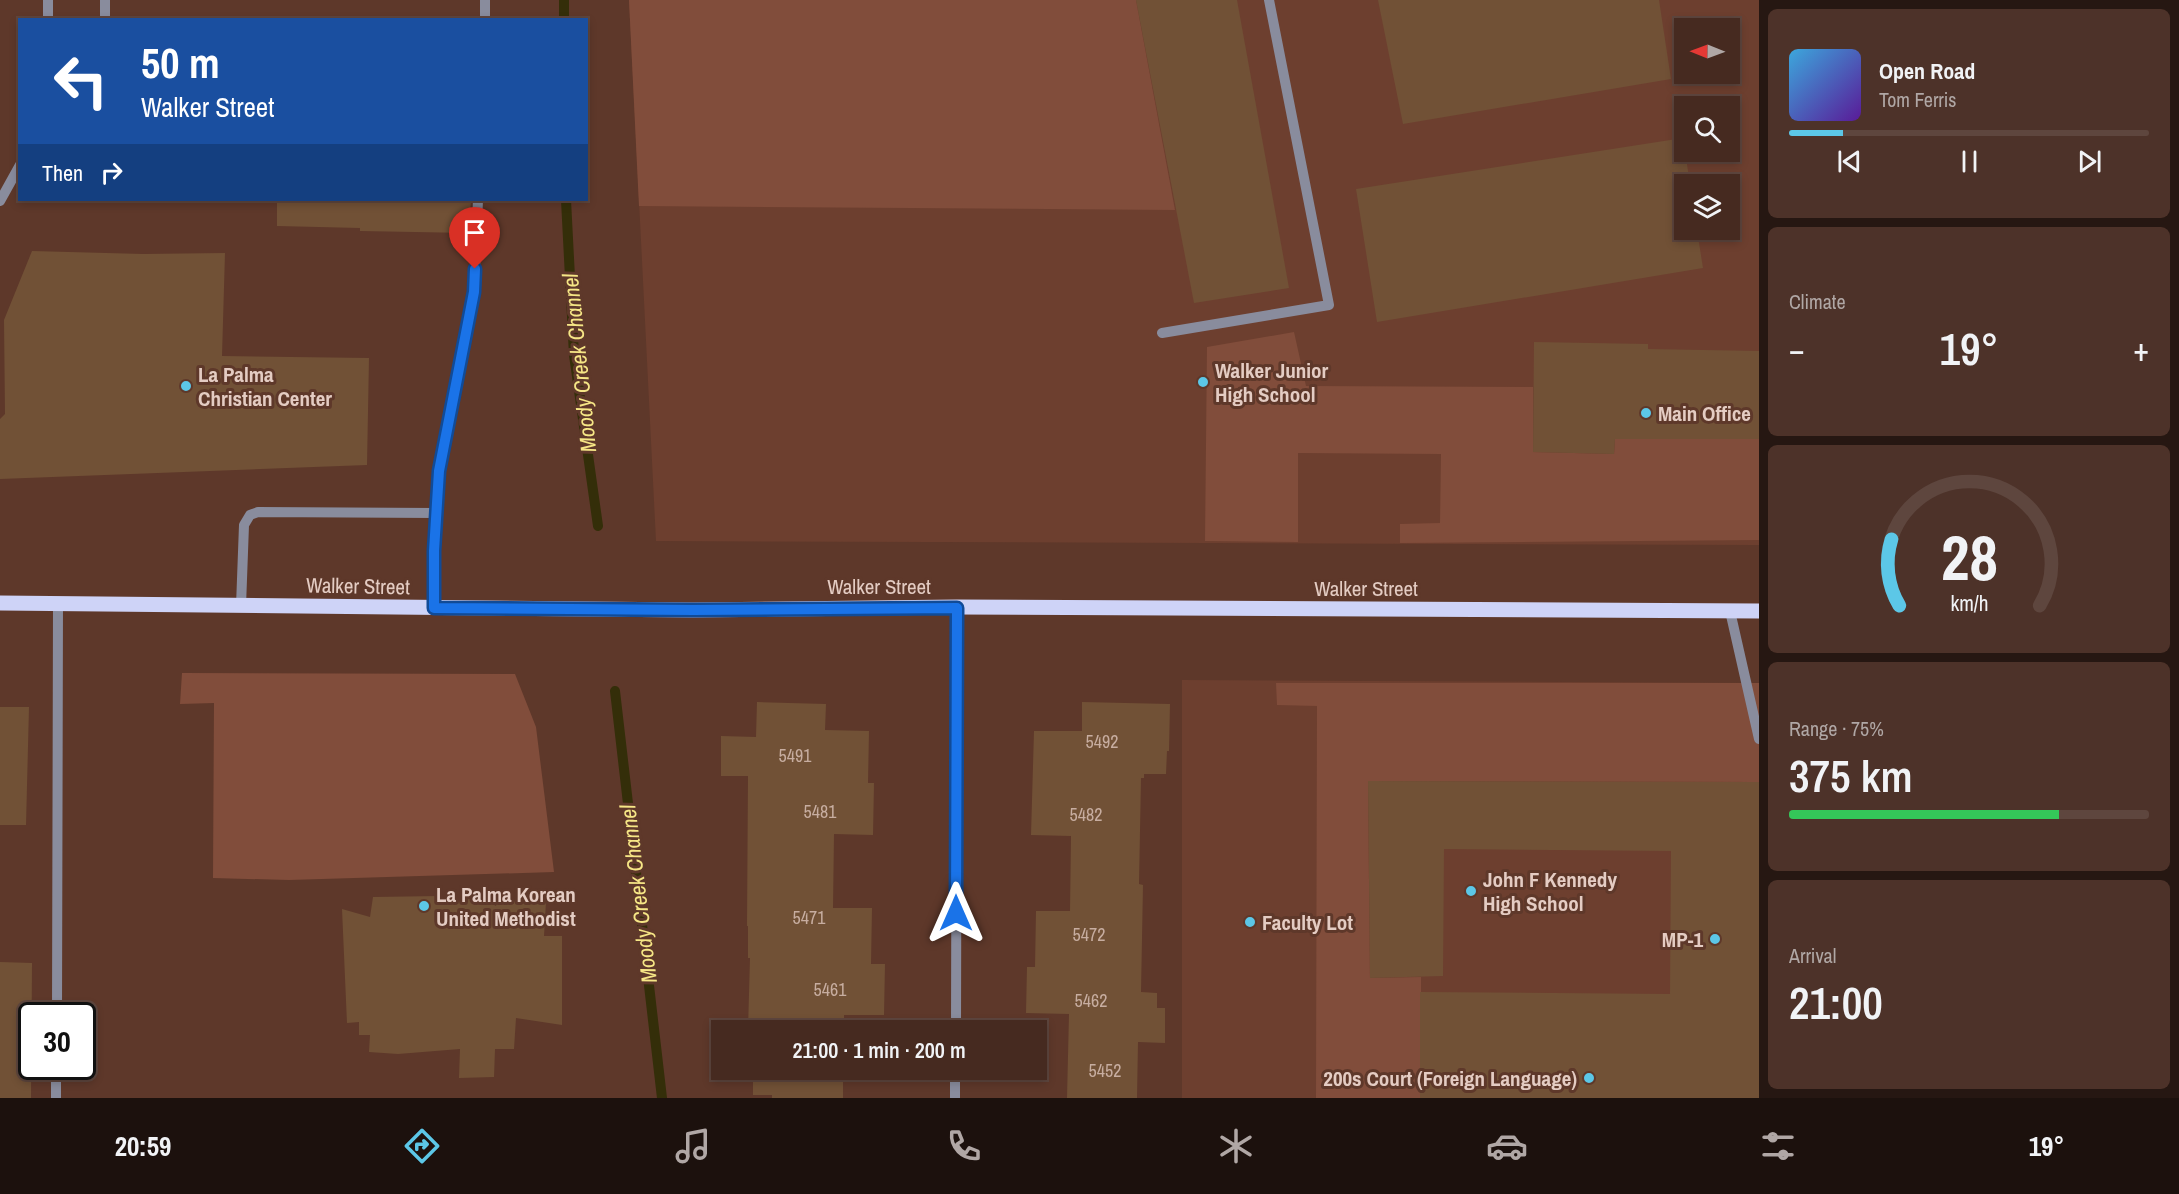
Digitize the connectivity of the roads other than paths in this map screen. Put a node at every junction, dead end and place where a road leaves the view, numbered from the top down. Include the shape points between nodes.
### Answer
1 (48, 0) edge
2 (105, 0) edge
3 (485, 0) edge
4 (1269, 0) edge
5 (48, 18) edge
6 (105, 18) edge
7 (484, 18) edge
8 (18, 169) edge
9 (0, 201) edge
10 (478, 201) edge
11 (1162, 333) dead end
12 (436, 513) junction
13 (0, 603) edge
14 (58, 604) junction
15 (241, 606) junction
16 (434, 608) junction
17 (957, 608) junction
18 (1730, 610) junction
19 (1759, 611) edge
20 (1759, 739) edge
21 (57, 1002) edge
22 (956, 1020) edge
23 (56, 1080) edge
24 (955, 1080) edge
25 (56, 1098) edge
26 (955, 1098) edge

1 - 5 street
2 - 6 street
3 - 7 street
4 - 11 street via 1329,305
8 - 9 street
10 - 12 street via 474,292 439,471
12 - 15 street via 250,515 244,525
12 - 16 street
13 - 14 main road, Walker Street
14 - 15 main road, Walker Street
14 - 21 street
15 - 16 main road, Walker Street
16 - 17 main road, Walker Street
17 - 18 main road, Walker Street
17 - 22 street
18 - 19 main road, Walker Street
18 - 20 street
23 - 25 street
24 - 26 street

